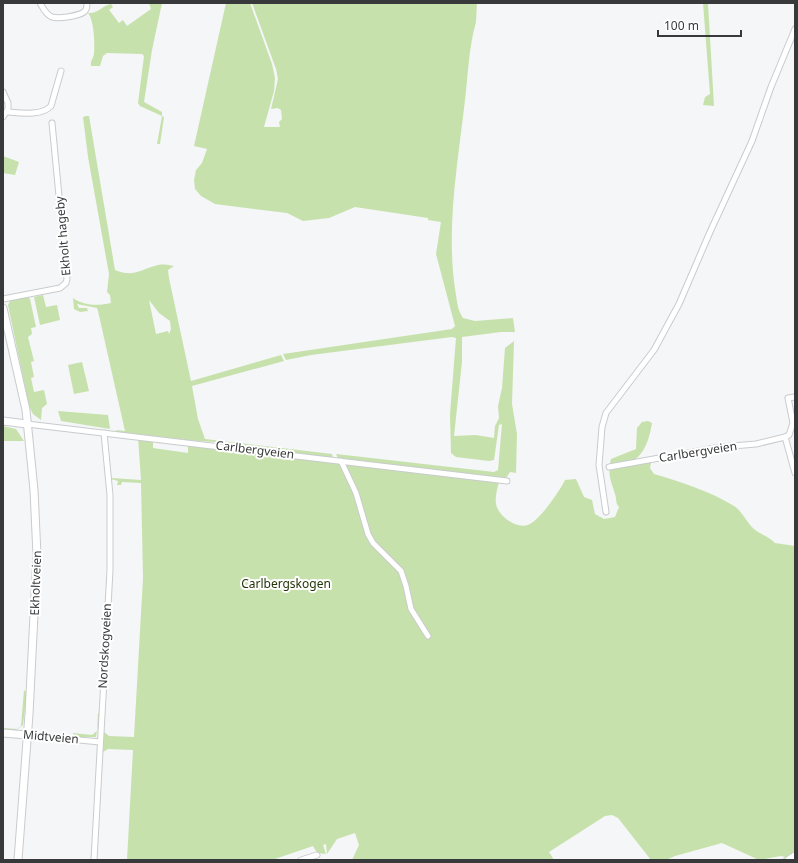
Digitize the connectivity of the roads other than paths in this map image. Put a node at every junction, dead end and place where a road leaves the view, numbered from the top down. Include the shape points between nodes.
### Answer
1 (40, 3) edge
2 (87, 3) edge
3 (795, 30) edge
4 (61, 71) dead end
5 (3, 92) edge
6 (8, 112) junction
7 (3, 117) edge
8 (52, 123) dead end
9 (3, 299) edge
10 (3, 308) edge
11 (795, 397) edge
12 (3, 421) edge
13 (27, 424) junction
14 (104, 433) junction
15 (786, 437) junction
16 (341, 461) junction
17 (610, 467) dead end
18 (795, 473) edge
19 (507, 481) dead end
20 (606, 512) dead end
21 (428, 636) dead end
22 (3, 734) edge
23 (27, 735) junction
24 (100, 742) junction
25 (317, 855) dead end
26 (795, 856) edge
27 (18, 860) edge
28 (94, 860) edge
29 (301, 860) edge
30 (789, 860) edge

1 - 2 street via 45,12 52,17 83,12
3 - 20 street via 752,141 679,304 654,350 606,413 602,427 599,465
4 - 6 street via 48,109
5 - 6 street via 8,103
6 - 7 street
8 - 9 street, Ekholt hageby via 66,283 60,288
10 - 13 street, Ekholtveien via 15,355
11 - 15 street via 788,398 793,423
12 - 13 street, Carlbergveien
13 - 14 street, Carlbergveien
13 - 23 street, Ekholtveien via 34,490 37,561
14 - 16 street, Carlbergveien
14 - 24 street, Nordskogveien via 110,495 110,544
15 - 17 street, Carlbergveien
15 - 18 street
16 - 19 street, Carlbergveien
16 - 21 street via 356,493 368,534 373,543 401,571 411,609
22 - 23 street, Midtveien
23 - 24 street, Midtveien
23 - 27 street, Ekholtveien
24 - 28 street, Nordskogveien
25 - 29 street
26 - 30 street

